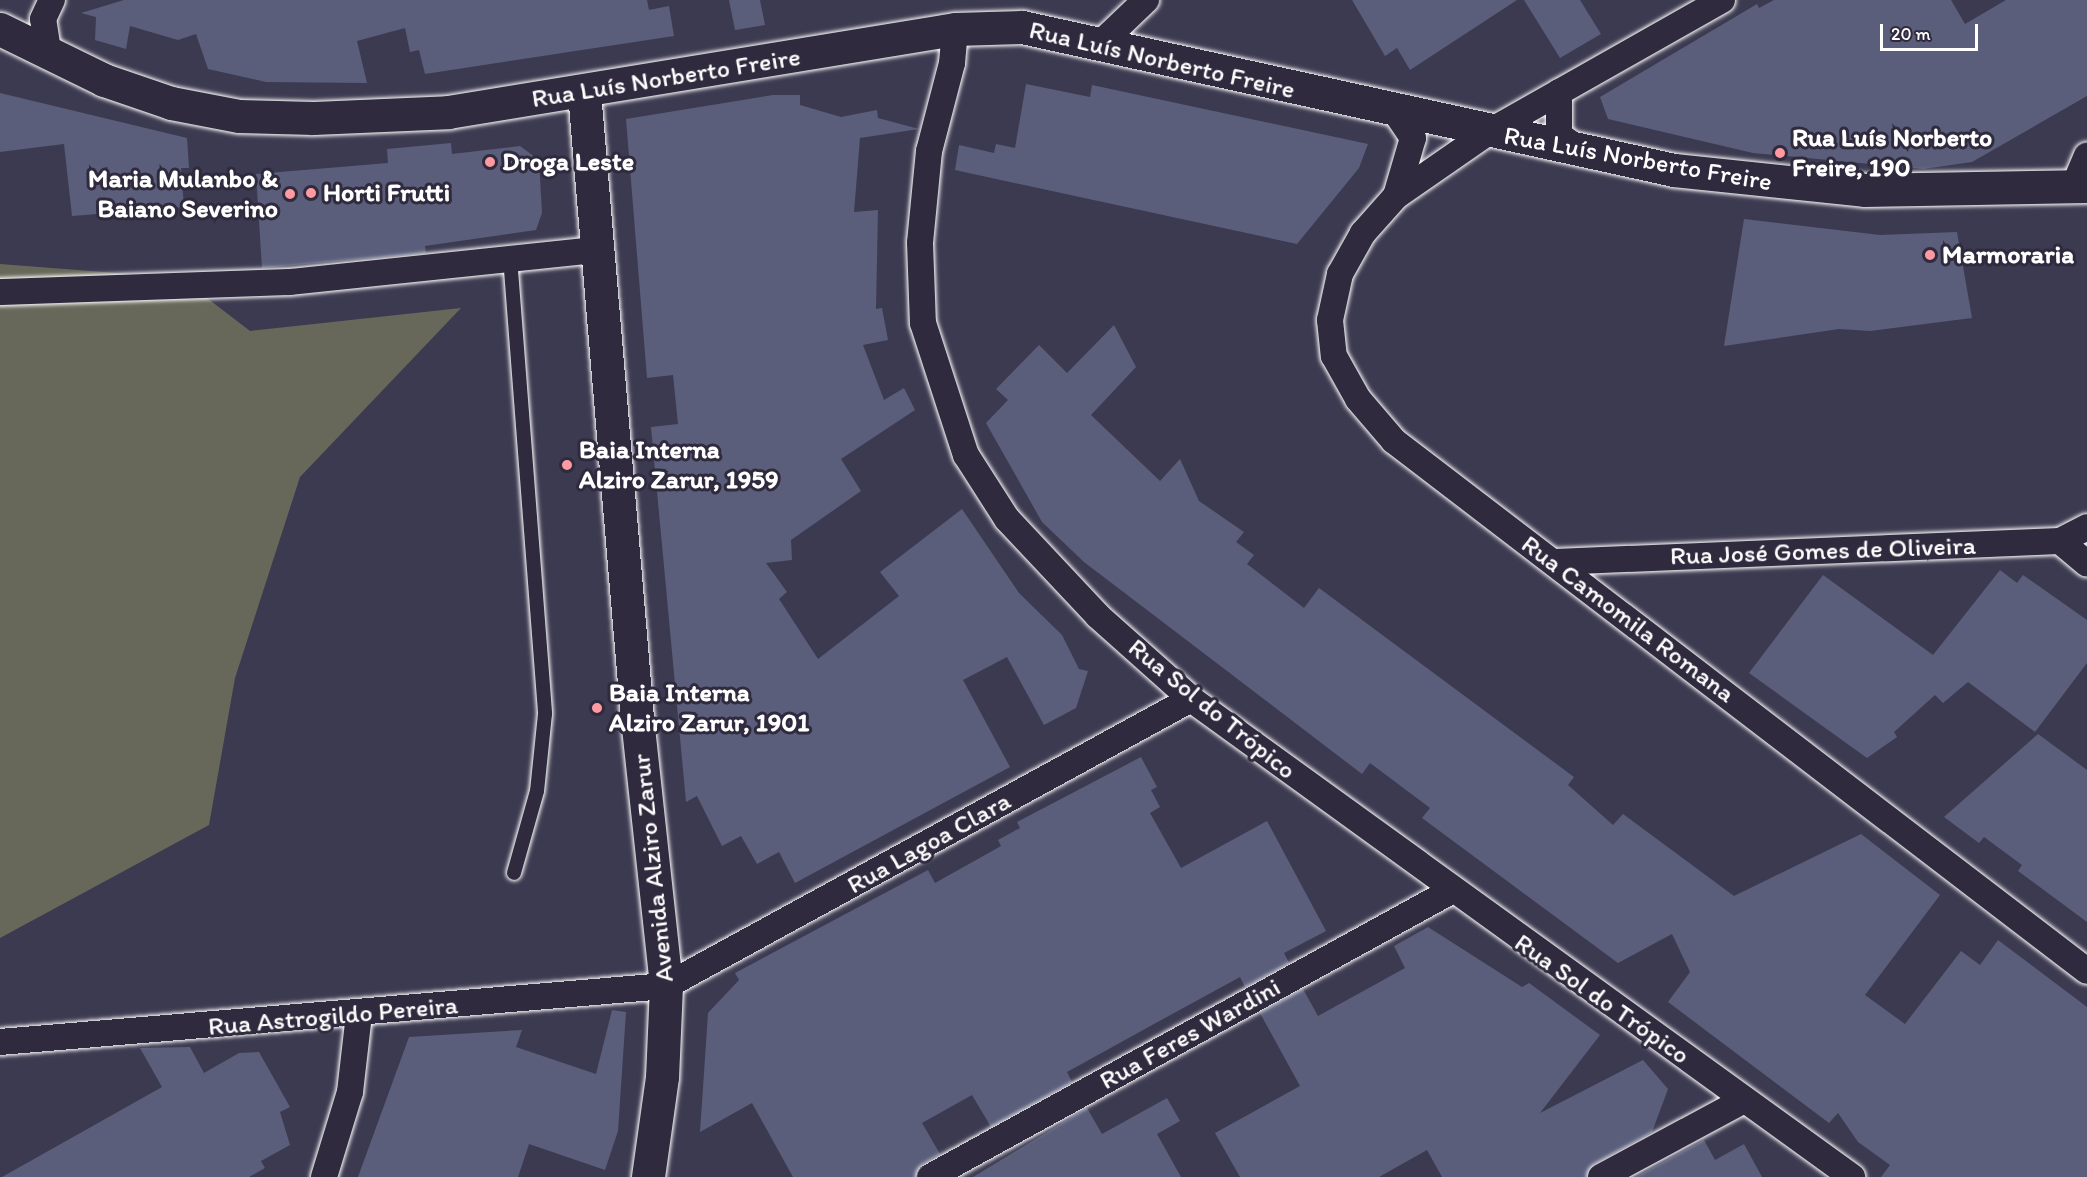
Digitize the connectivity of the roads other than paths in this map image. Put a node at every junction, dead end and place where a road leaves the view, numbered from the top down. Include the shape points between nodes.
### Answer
1 (52, 0) edge
2 (1146, 0) edge
3 (1722, 0) edge
4 (0, 29) edge
5 (955, 29) junction
6 (1102, 42) junction
7 (48, 50) junction
8 (584, 92) junction
9 (1559, 92) junction
10 (1396, 112) junction
11 (1487, 133) junction
12 (1581, 152) junction
13 (2087, 156) edge
14 (2080, 186) edge
15 (1396, 196) junction
16 (596, 250) junction
17 (510, 257) junction
18 (0, 292) edge
19 (2087, 527) edge
20 (2060, 541) junction
21 (1555, 562) junction
22 (2087, 564) edge
23 (1191, 699) junction
24 (514, 873) dead end
25 (1450, 891) junction
26 (2087, 971) edge
27 (666, 986) junction
28 (359, 1014) junction
29 (0, 1042) edge
30 (1744, 1100) junction
31 (322, 1175) edge
32 (648, 1177) edge
33 (930, 1177) edge
34 (1601, 1177) edge
35 (1852, 1177) edge

1 - 7 street via 43,19
2 - 6 street
3 - 9 street, Rua Camomila Romana
4 - 7 main road, Rua Luís Norberto Freire
5 - 6 main road, Rua Luís Norberto Freire via 1022,27
5 - 8 main road, Rua Luís Norberto Freire
5 - 23 street, Rua Sol do Trópico via 952,63 929,151 920,243 923,323 944,397 966,454 1007,519 1098,616
6 - 10 main road, Rua Luís Norberto Freire
7 - 8 main road, Rua Luís Norberto Freire via 148,95 239,116 448,112
8 - 16 main road, Avenida Alziro Zarur
9 - 11 street, Rua Camomila Romana
9 - 12 street via 1559,135
10 - 11 main road, Rua Luís Norberto Freire
10 - 15 street, Rua Camomila Romana via 1413,138
11 - 12 main road, Rua Luís Norberto Freire
11 - 15 street, Rua Camomila Romana
12 - 14 main road, Rua Luís Norberto Freire via 1778,185 1864,190
13 - 14 street
15 - 21 street, Rua Camomila Romana via 1363,233 1340,274 1330,320 1334,356 1358,399 1394,441
16 - 17 street
16 - 27 main road, Avenida Alziro Zarur
17 - 18 street via 290,282
17 - 24 lane via 545,714 537,791
19 - 20 street, Rua José Gomes de Oliveira
20 - 21 street, Rua José Gomes de Oliveira
20 - 22 street
21 - 26 street, Rua Camomila Romana
23 - 25 street, Rua Sol do Trópico
23 - 27 street, Rua Lagoa Clara
25 - 30 street, Rua Sol do Trópico
25 - 33 street, Rua Feres Wardini
27 - 28 street, Rua Astrogildo Pereira
27 - 32 main road, Avenida Alziro Zarur via 662,1077
28 - 29 street, Rua Astrogildo Pereira
28 - 31 street via 350,1092
30 - 34 street
30 - 35 street, Rua Sol do Trópico

